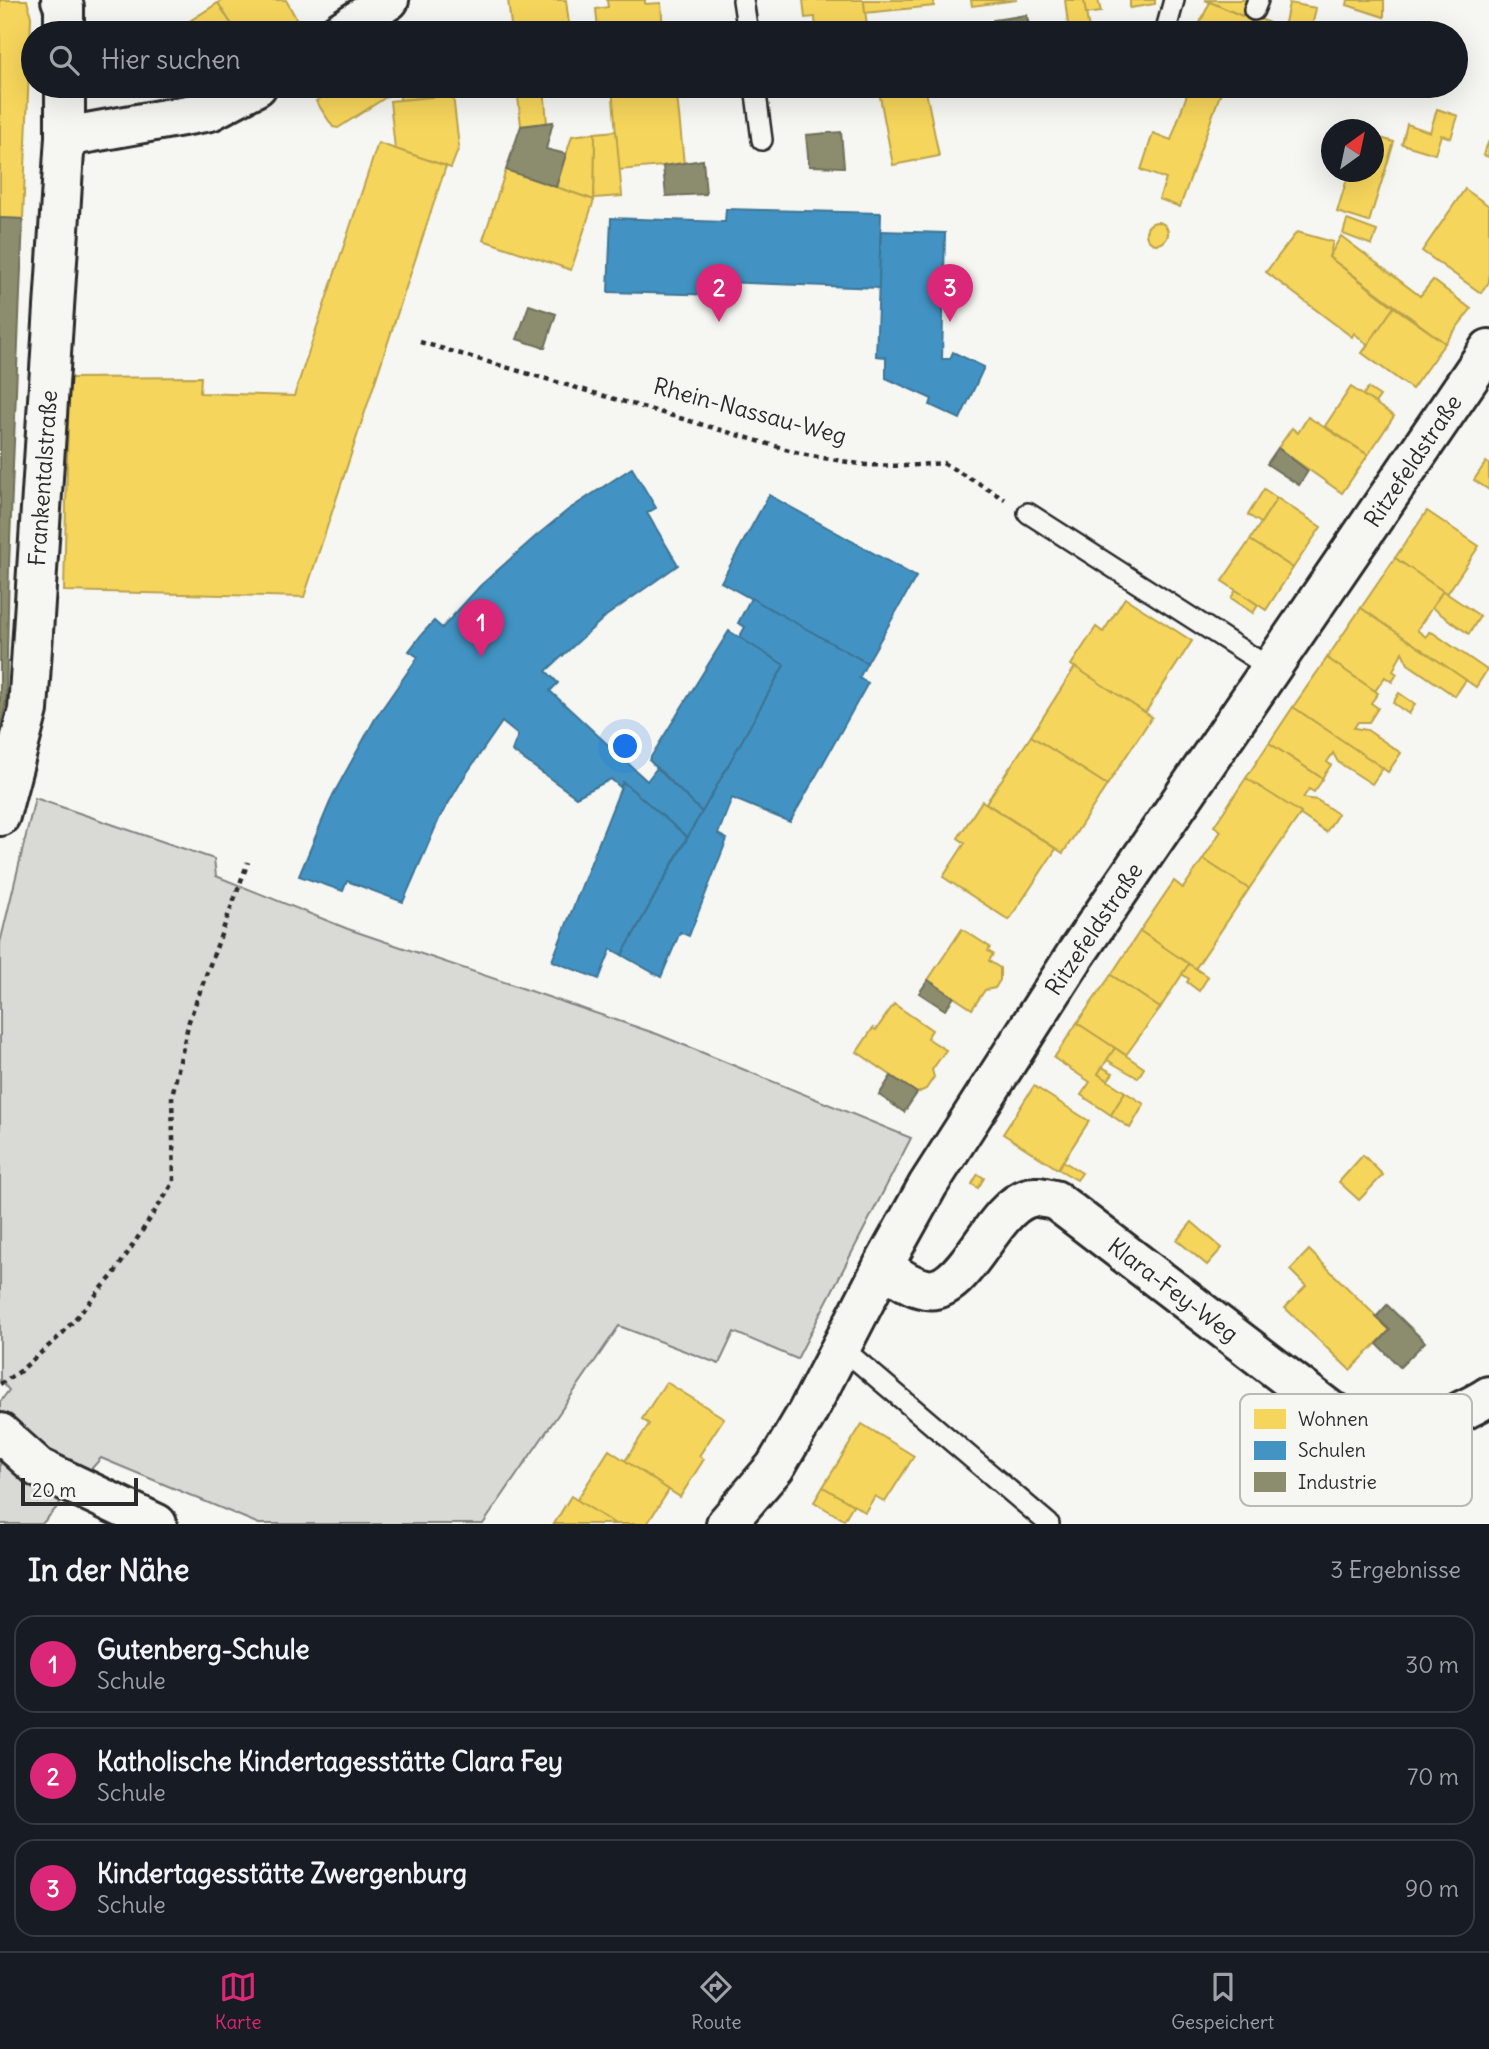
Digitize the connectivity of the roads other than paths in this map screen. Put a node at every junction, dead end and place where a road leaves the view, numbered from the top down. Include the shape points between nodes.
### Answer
1 (61, 0) edge
2 (389, 0) edge
3 (743, 0) edge
4 (1174, 0) edge
5 (64, 21) edge
6 (357, 21) edge
7 (746, 21) edge
8 (1168, 21) edge
9 (65, 98) edge
10 (234, 98) edge
11 (757, 98) edge
12 (65, 137) junction
13 (762, 140) dead end
14 (1489, 349) edge
15 (1028, 513) road end
16 (1270, 668) junction
17 (0, 816) edge
18 (883, 1266) junction
19 (841, 1347) junction
20 (1310, 1394) edge
21 (1489, 1396) edge
22 (1472, 1405) edge
23 (0, 1433) edge
24 (158, 1524) edge
25 (726, 1524) edge
26 (1049, 1524) edge

1 - 5 street
2 - 6 street
3 - 7 lane
4 - 8 lane
9 - 12 street, Frankentalstraße
10 - 12 street via 210,111
11 - 13 lane
12 - 17 street, Frankentalstraße via 28,710
14 - 16 street, Ritzefeldstraße
15 - 16 lane
16 - 18 street, Ritzefeldstraße via 1076,954 928,1185
18 - 19 street, Ritzefeldstraße
18 - 20 street, Klara-Fey-Weg via 929,1290 954,1281 1011,1206 1031,1197 1055,1200
19 - 25 street, Ritzefeldstraße via 775,1467
19 - 26 lane
21 - 22 street, Klara-Fey-Weg
23 - 24 street via 39,1468

